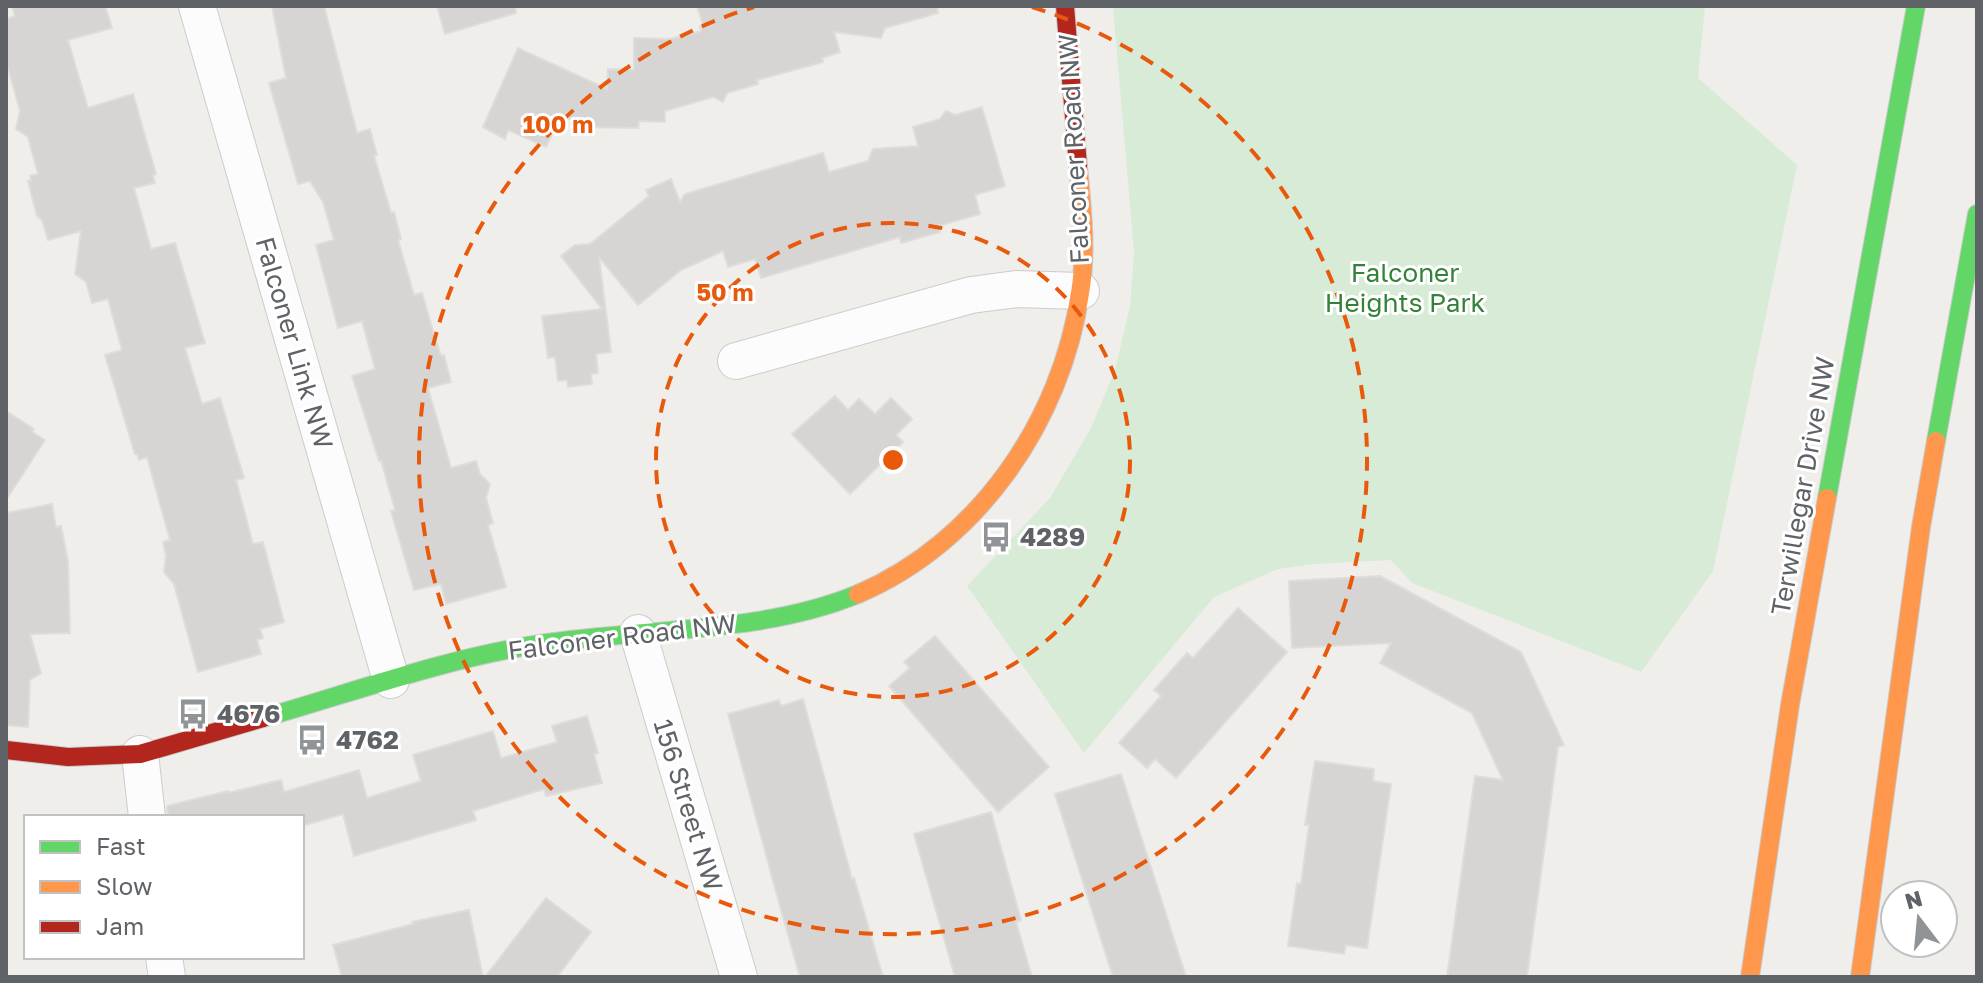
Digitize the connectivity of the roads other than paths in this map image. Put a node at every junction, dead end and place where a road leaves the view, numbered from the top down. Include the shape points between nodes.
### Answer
1 (197, 6) edge
2 (1065, 6) edge
3 (1916, 6) edge
4 (1977, 214) edge
5 (1081, 291) junction
6 (736, 361) dead end
7 (638, 633) junction
8 (391, 680) junction
9 (6, 750) edge
10 (140, 754) junction
11 (147, 815) edge
12 (739, 977) edge
13 (1750, 977) edge
14 (1860, 977) edge

1 - 8 street, Falconer Link NW
2 - 5 main road, Falconer Road NW via 1083,220
3 - 13 main road, Terwillegar Drive NW via 1790,705
4 - 14 main road via 1921,527
5 - 6 street, Falconer Road NW via 1016,289 971,295
5 - 7 main road, Falconer Road NW via 1048,405 1024,448 953,531 907,568 867,590 794,614
7 - 8 main road, Falconer Road NW via 549,641
7 - 12 street, 156 Street NW
8 - 10 main road, Falconer Road NW
9 - 10 main road, Falconer Road NW via 68,757
10 - 11 street

